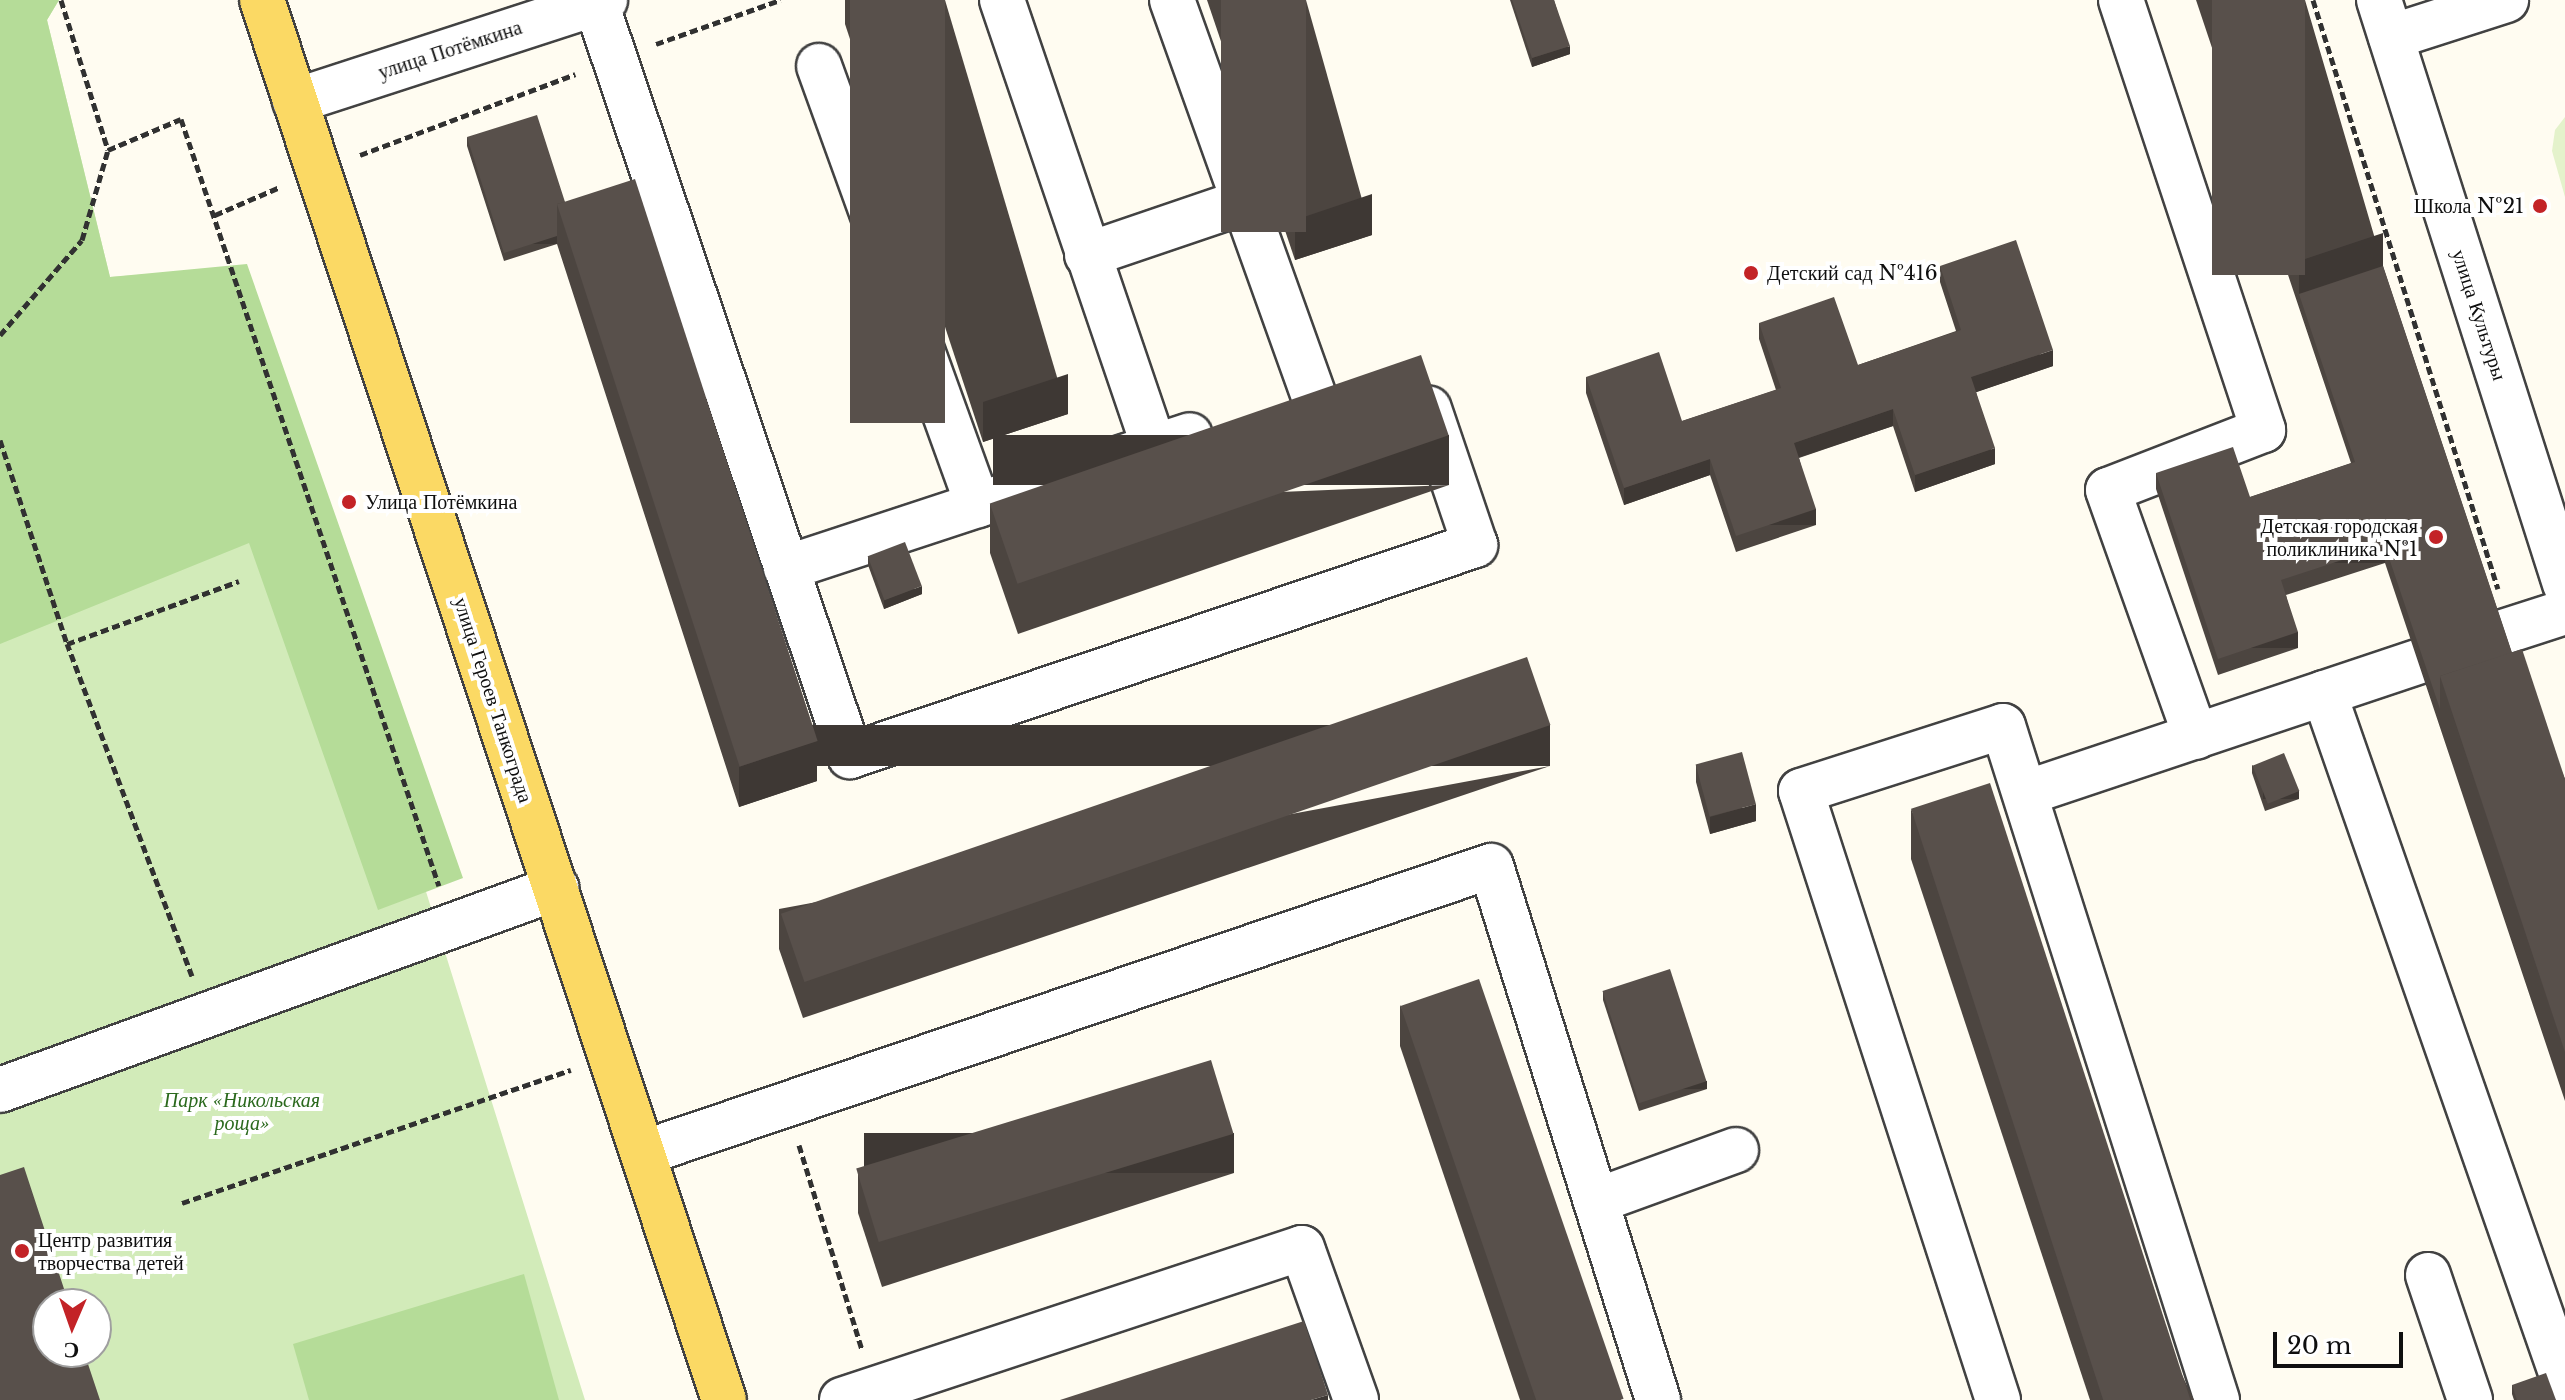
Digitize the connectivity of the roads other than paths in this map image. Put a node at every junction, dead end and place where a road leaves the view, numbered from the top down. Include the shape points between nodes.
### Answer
1 (262, 0) edge
2 (1002, 0) edge
3 (1172, 0) edge
4 (2121, 0) edge
5 (2506, 0) edge
6 (601, 2) edge
7 (2385, 19) edge
8 (819, 66) dead end
9 (295, 101) junction
10 (1243, 202) junction
11 (1087, 255) junction
12 (1418, 376) edge
13 (1356, 380) edge
14 (1313, 393) junction
15 (1270, 408) edge
16 (1227, 422) edge
17 (1154, 447) junction
18 (978, 505) junction
19 (786, 568) junction
20 (2565, 584) edge
21 (2565, 612) edge
22 (2506, 632) edge
23 (2418, 662) edge
24 (2324, 693) junction
25 (2196, 737) junction
26 (2026, 793) junction
27 (556, 888) junction
28 (0, 1090) edge
29 (1736, 1150) dead end
30 (643, 1153) junction
31 (1596, 1201) junction
32 (2428, 1275) dead end
33 (2565, 1384) edge
34 (865, 1396) edge
35 (724, 1400) edge
36 (1356, 1400) edge
37 (1658, 1400) edge
38 (1998, 1400) edge
39 (2217, 1400) edge
40 (2470, 1400) edge

1 - 9 main road, улица Героев Танкограда
2 - 11 street
3 - 10 street
4 - 25 street via 2263,430 2108,490
5 - 7 street
6 - 9 street, улица Потёмкина
6 - 19 street via 615,59
7 - 20 street, улица Культуры
8 - 18 street
9 - 27 main road, улица Героев Танкограда
10 - 11 street
10 - 14 street
11 - 17 street
12 - 19 street via 1475,545 850,756
13 - 14 street
14 - 15 street
16 - 17 street
17 - 18 street
18 - 19 street
21 - 22 street
23 - 24 street
24 - 25 street
24 - 33 street
25 - 26 street
26 - 38 street via 2003,726 1801,791
26 - 39 street
27 - 28 street
27 - 30 main road, улица Героев Танкограда
29 - 31 street
30 - 31 street via 1491,866
30 - 35 main road, улица Героев Танкограда
31 - 37 street
32 - 40 street
34 - 36 street via 1302,1248

